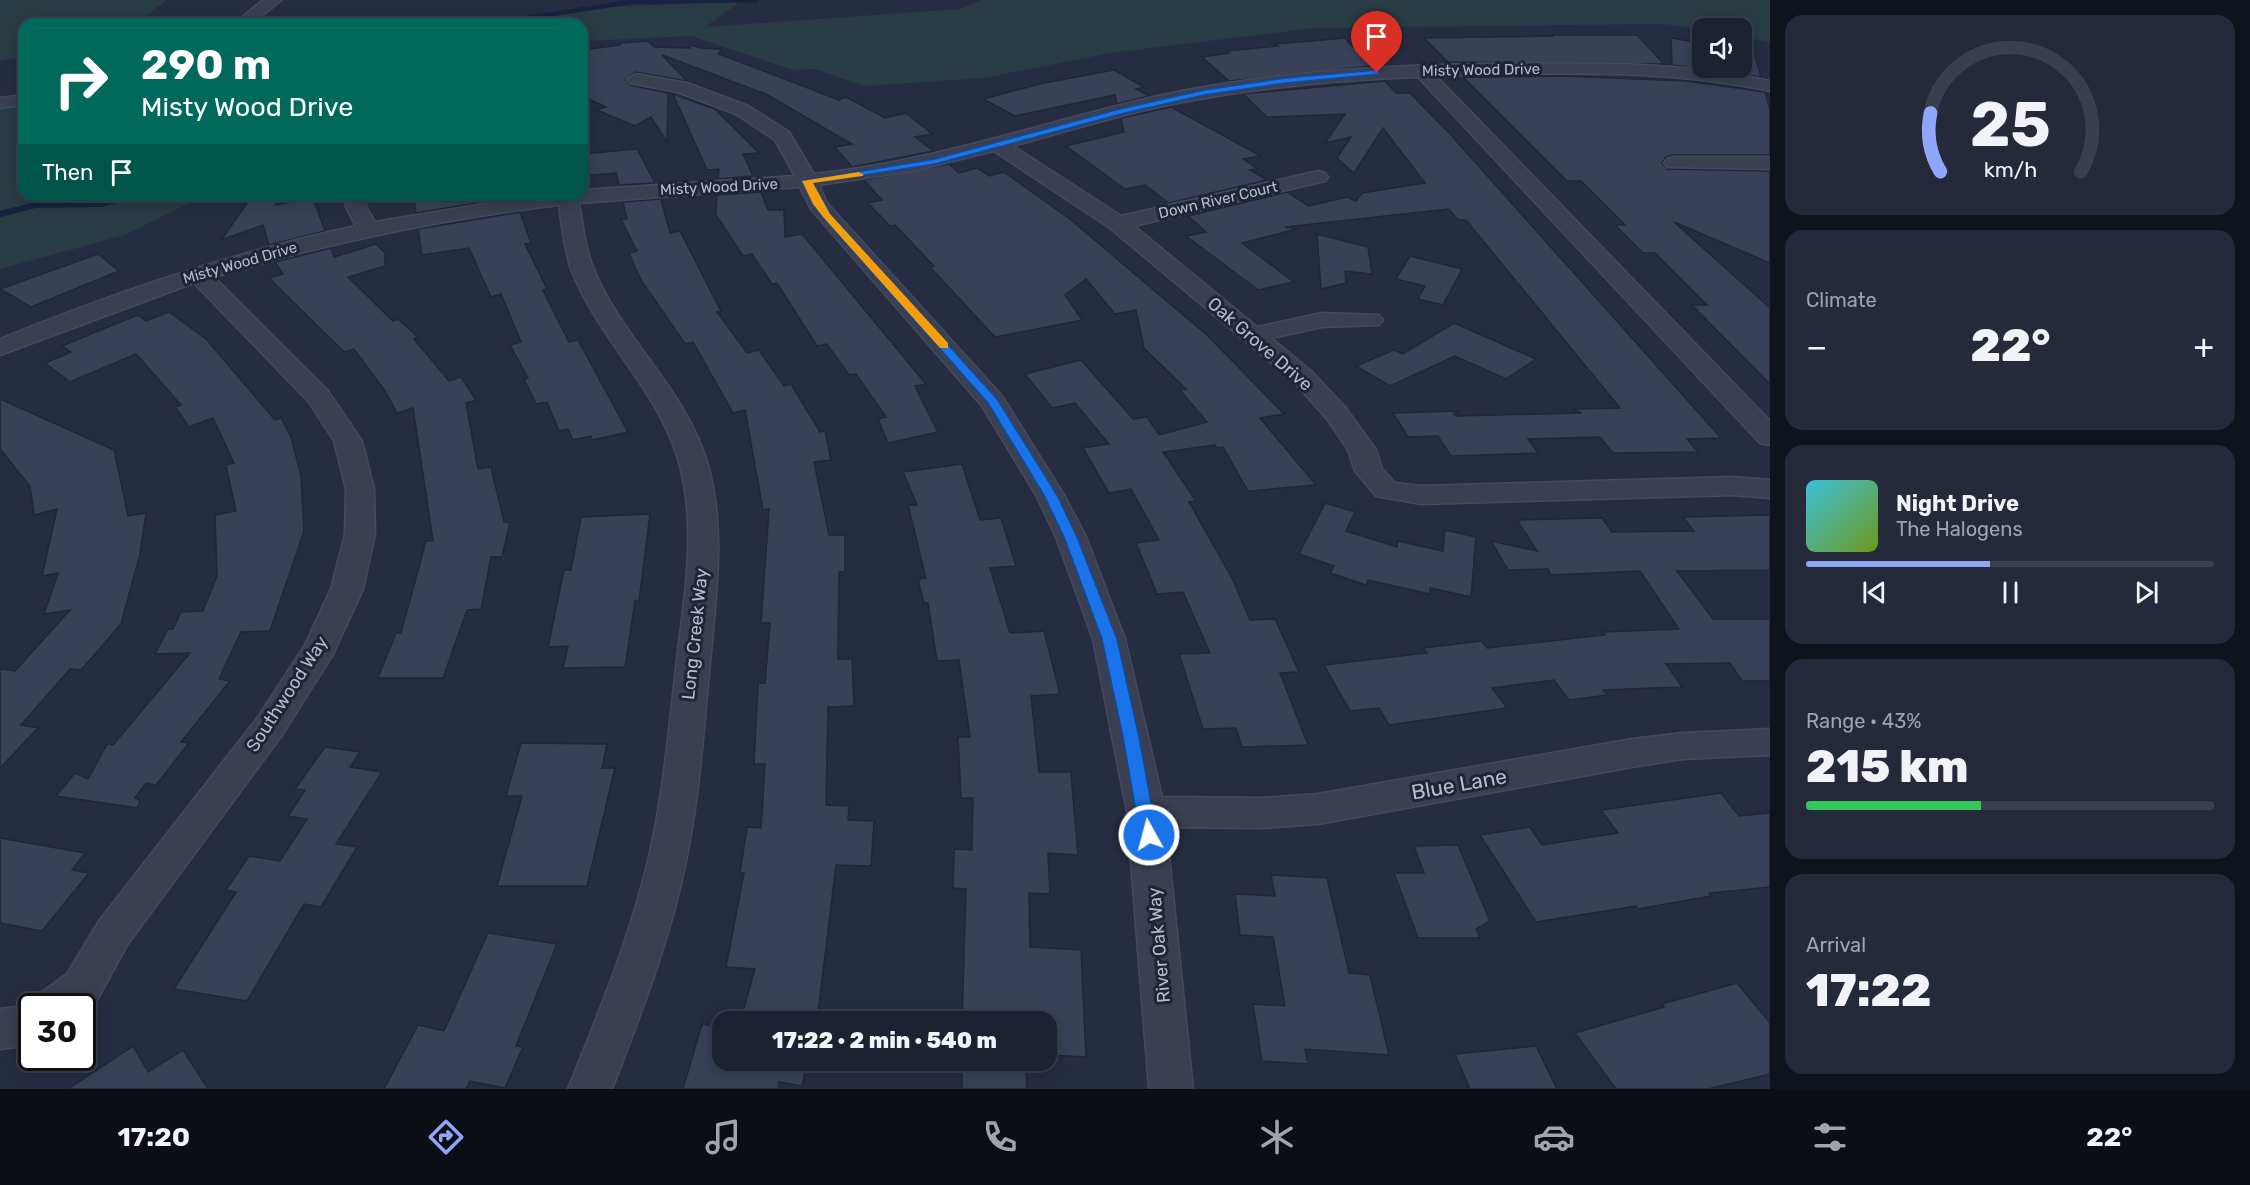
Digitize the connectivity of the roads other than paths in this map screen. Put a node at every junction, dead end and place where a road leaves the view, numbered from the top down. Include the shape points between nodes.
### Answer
1 (273, 0) edge
2 (250, 18) edge
3 (1422, 71) junction
4 (636, 79) dead end
5 (1770, 86) edge
6 (18, 101) edge
7 (0, 103) edge
8 (999, 146) junction
9 (1674, 162) dead end
10 (1770, 163) edge
11 (1318, 177) dead end
12 (807, 181) junction
13 (588, 196) edge
14 (356, 201) edge
15 (539, 201) edge
16 (569, 201) edge
17 (1118, 224) junction
18 (368, 229) junction
19 (198, 274) junction
20 (1371, 320) dead end
21 (1252, 335) junction
22 (0, 348) edge
23 (1770, 437) edge
24 (1770, 489) edge
25 (1770, 742) edge
26 (1146, 812) junction
27 (74, 993) edge
28 (18, 1027) edge
29 (0, 1029) edge
30 (590, 1089) edge
31 (1171, 1089) edge

1 - 2 street
3 - 5 street, Misty Wood Drive via 1653,68 1702,72
3 - 8 street, Misty Wood Drive via 1296,79 1204,92
3 - 23 street
4 - 12 street, River Oak Way via 681,87 758,119 782,136
6 - 7 street
8 - 12 street, Misty Wood Drive via 904,167
8 - 17 street, Oak Grove Drive
9 - 10 street
11 - 17 street, Down River Court
12 - 13 street, Misty Wood Drive
12 - 26 street, River Oak Way via 827,216 993,402 1050,495 1071,537 1109,639
14 - 18 street
15 - 18 street, Misty Wood Drive
16 - 30 street, Long Creek Way via 584,272 670,407 692,457 704,517 702,578 679,790 665,866 641,957
17 - 21 street, Oak Grove Drive
18 - 19 street, Misty Wood Drive
19 - 22 street, Misty Wood Drive
19 - 27 street, Southwood Way via 319,397 348,441 360,489 360,534 347,589 320,648 270,726 113,933 82,987
20 - 21 street via 1322,320
21 - 24 street, Oak Grove Drive via 1303,377 1336,413 1362,450 1369,471 1386,490 1421,495
25 - 26 street, Blue Lane via 1632,753 1318,809 1263,813
26 - 31 street, River Oak Way
28 - 29 street

